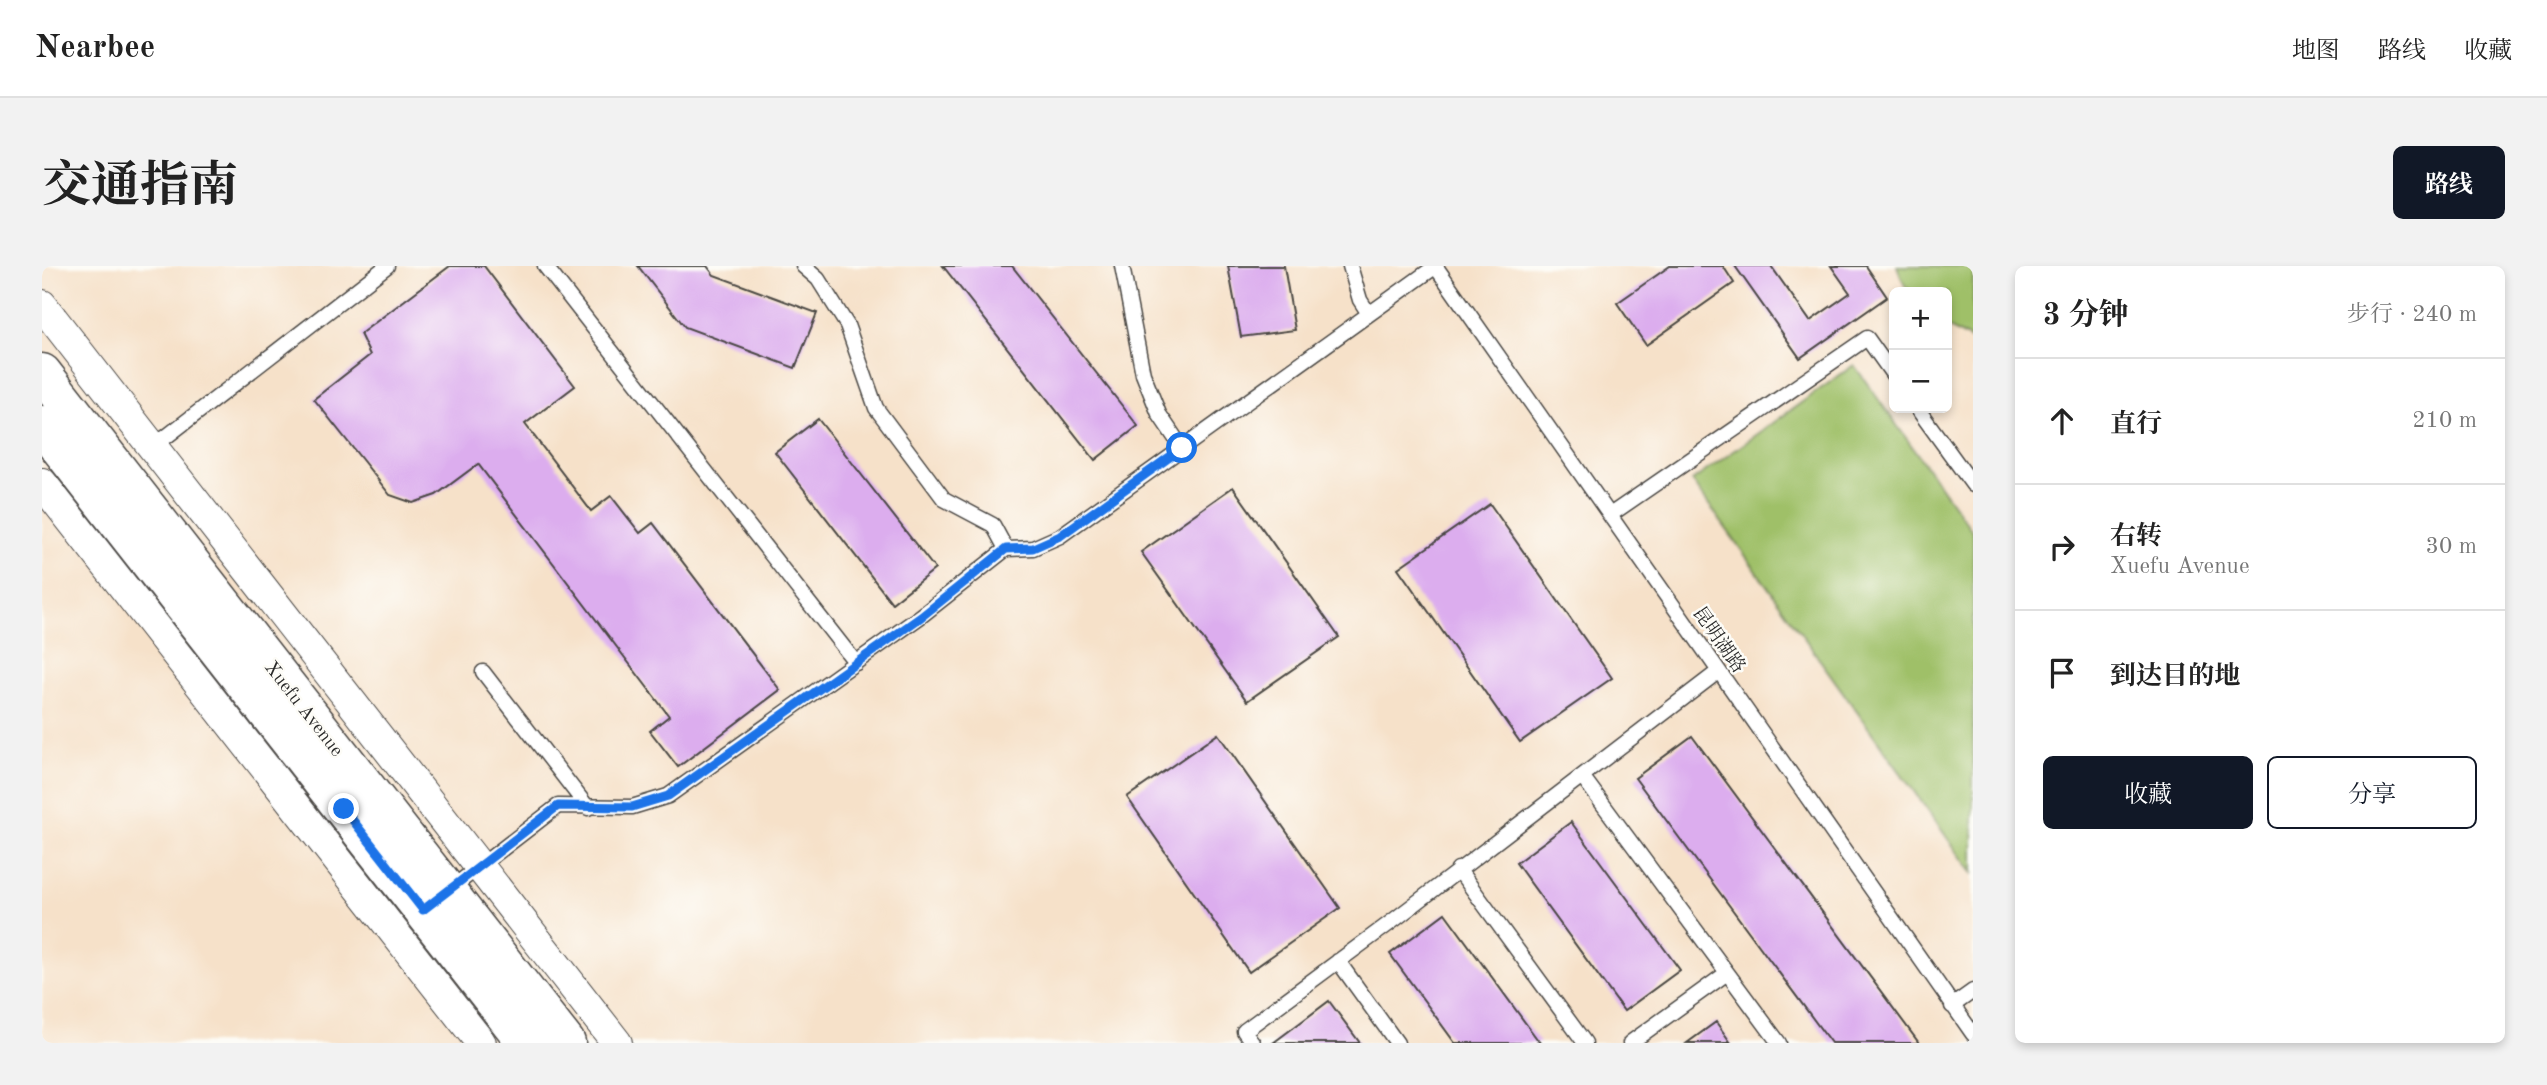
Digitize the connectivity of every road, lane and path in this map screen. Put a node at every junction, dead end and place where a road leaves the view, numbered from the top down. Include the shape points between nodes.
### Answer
1 (387, 266) edge
2 (545, 266) edge
3 (803, 266) edge
4 (1122, 266) edge
5 (1350, 266) edge
6 (1436, 266) edge
7 (42, 305) edge
8 (1369, 314) junction
9 (1889, 369) edge
10 (42, 373) edge
11 (1921, 413) edge
12 (42, 425) edge
13 (153, 447) junction
14 (1182, 448) junction
15 (42, 483) edge
16 (1973, 485) edge
17 (1610, 515) junction
18 (1006, 549) junction
19 (856, 663) junction
20 (1719, 671) junction
21 (483, 672) dead end
22 (1582, 775) junction
23 (588, 808) junction
24 (478, 867) junction
25 (1458, 869) junction
26 (435, 900) junction
27 (1338, 961) junction
28 (1727, 973) junction
29 (1973, 991) edge
30 (1952, 1006) junction
31 (1973, 1034) edge
32 (481, 1043) edge
33 (527, 1043) edge
34 (566, 1043) edge
35 (617, 1043) edge
36 (1253, 1043) edge
37 (1397, 1043) edge
38 (1585, 1043) edge
39 (1630, 1043) edge
40 (1779, 1043) edge

1 - 13 lane
2 - 19 lane
3 - 18 lane via 818,279 847,325 876,408 944,499 993,525
4 - 14 lane via 1143,374 1158,414
5 - 8 lane
6 - 8 lane
6 - 17 lane, 昆明湖路
7 - 13 street
8 - 14 lane
9 - 17 lane via 1867,338
10 - 26 main road, Xuefu Avenue
11 - 16 lane
12 - 26 main road, Xuefu Avenue
13 - 24 street
14 - 18 lane via 1060,536 1033,548
15 - 32 street
17 - 20 lane, 昆明湖路
18 - 19 lane
19 - 23 lane via 668,796 632,807
20 - 22 lane
20 - 30 lane, 昆明湖路
21 - 23 lane
22 - 25 lane
22 - 28 lane
23 - 24 lane via 558,806
24 - 26 lane
24 - 35 street
25 - 27 lane
25 - 38 lane
26 - 33 main road, Xuefu Avenue
26 - 34 main road, Xuefu Avenue
27 - 36 lane via 1244,1031
27 - 37 lane
28 - 39 lane
28 - 40 lane
29 - 30 lane
30 - 31 lane, 昆明湖路

